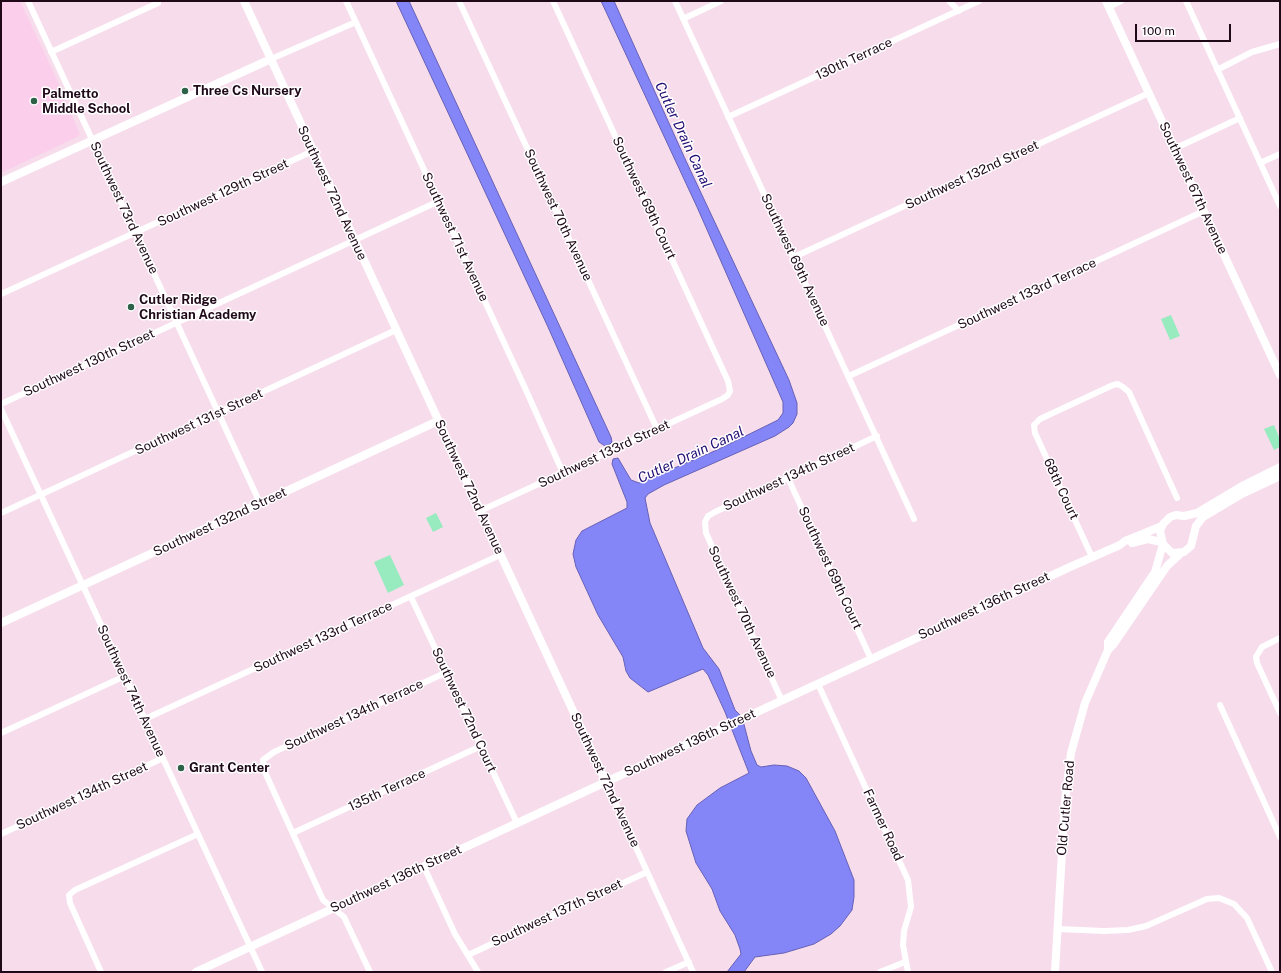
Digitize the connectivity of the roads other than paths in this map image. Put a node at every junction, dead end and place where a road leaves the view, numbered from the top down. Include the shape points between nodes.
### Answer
1 (28, 1) edge
2 (244, 1) edge
3 (346, 1) edge
4 (459, 1) edge
5 (553, 1) edge
6 (675, 1) edge
7 (721, 1) edge
8 (949, 1) edge
9 (979, 1) edge
10 (1121, 1) edge
11 (1186, 1) edge
12 (158, 3) dead end
13 (1107, 4) edge
14 (958, 10) junction
15 (683, 19) junction
16 (356, 22) junction
17 (1280, 44) edge
18 (51, 52) junction
19 (271, 59) junction
20 (1217, 70) junction
21 (1149, 93) junction
22 (728, 117) junction
23 (1240, 118) junction
24 (93, 141) junction
25 (1176, 148) junction
26 (313, 151) junction
27 (1280, 154) edge
28 (1260, 163) junction
29 (1, 182) edge
30 (439, 201) junction
31 (1280, 206) edge
32 (1204, 211) junction
33 (136, 233) junction
34 (354, 240) junction
35 (794, 257) junction
36 (1, 294) edge
37 (177, 323) junction
38 (396, 330) junction
39 (1280, 375) edge
40 (849, 376) junction
41 (728, 395) joint
42 (1, 404) edge
43 (1, 409) edge
44 (219, 413) junction
45 (438, 421) junction
46 (657, 429) junction
47 (877, 436) junction
48 (1280, 467) edge
49 (563, 473) junction
50 (1280, 476) edge
51 (788, 478) junction
52 (41, 495) junction
53 (1177, 498) dead end
54 (260, 503) junction
55 (480, 511) junction
56 (1, 513) edge
57 (1184, 516) junction
58 (914, 519) dead end
59 (705, 522) joint
60 (1162, 526) junction
61 (1194, 533) junction
62 (1162, 543) junction
63 (1120, 545) junction
64 (1180, 554) junction
65 (500, 555) junction
66 (1092, 557) junction
67 (83, 586) junction
68 (411, 597) junction
69 (1, 623) edge
70 (1280, 638) edge
71 (1108, 650) junction
72 (871, 659) junction
73 (447, 672) junction
74 (125, 676) junction
75 (818, 684) junction
76 (782, 701) junction
77 (1220, 705) dead end
78 (1280, 714) edge
79 (145, 719) junction
80 (1, 733) edge
81 (481, 746) junction
82 (163, 758) junction
83 (606, 782) junction
84 (517, 823) junction
85 (293, 833) junction
86 (1, 834) edge
87 (198, 834) junction
88 (1280, 837) edge
89 (424, 866) junction
90 (647, 872) junction
91 (333, 909) junction
92 (1058, 929) junction
93 (250, 947) junction
94 (468, 955) junction
95 (689, 962) junction
96 (905, 962) junction
97 (101, 972) edge
98 (196, 972) edge
99 (262, 972) edge
100 (370, 972) edge
101 (478, 972) edge
102 (666, 972) edge
103 (694, 972) edge
104 (880, 972) edge
105 (908, 972) edge
106 (1055, 972) edge
107 (1272, 972) edge

1 - 18 street, Southwest 73rd Avenue
2 - 19 street, Southwest 72nd Avenue
3 - 16 street, Southwest 71st Avenue
4 - 46 street, Southwest 70th Avenue
5 - 41 street, Southwest 69th Court via 728,381
6 - 15 street, Southwest 69th Avenue
7 - 15 street
8 - 14 street
9 - 14 street, 130th Terrace
10 - 13 street
11 - 20 street
12 - 18 street
13 - 21 street, Southwest 67th Avenue
14 - 22 street, 130th Terrace
15 - 22 street, Southwest 69th Avenue
16 - 19 street
16 - 30 street, Southwest 71st Avenue
17 - 20 street via 1252,52
18 - 24 street, Southwest 73rd Avenue
19 - 24 street
19 - 26 street, Southwest 72nd Avenue
20 - 23 street
21 - 25 street, Southwest 67th Avenue
21 - 35 street, Southwest 132nd Street
22 - 35 street, Southwest 69th Avenue
23 - 25 street
23 - 28 street
24 - 29 street
24 - 33 street, Southwest 73rd Avenue
25 - 32 street, Southwest 67th Avenue
26 - 33 street, Southwest 129th Street
26 - 34 street, Southwest 72nd Avenue
27 - 28 street
28 - 31 street
30 - 34 street, Southwest 130th Street
30 - 49 street, Southwest 71st Avenue
32 - 39 street, Southwest 67th Avenue
32 - 40 street, Southwest 133rd Terrace
33 - 36 street, Southwest 129th Street
33 - 37 street, Southwest 73rd Avenue
34 - 37 street, Southwest 130th Street
34 - 38 street, Southwest 72nd Avenue
35 - 40 street, Southwest 69th Avenue
37 - 42 street, Southwest 130th Street
37 - 44 street, Southwest 73rd Avenue
38 - 44 street, Southwest 131st Street
38 - 45 street, Southwest 72nd Avenue
40 - 47 street, Southwest 69th Avenue
41 - 46 street, Southwest 133rd Street
43 - 52 street, Southwest 74th Avenue
44 - 52 street, Southwest 131st Street
44 - 54 street, Southwest 73rd Avenue
45 - 54 street, Southwest 132nd Street
45 - 55 street, Southwest 72nd Avenue
46 - 49 street, Southwest 133rd Street
47 - 51 street, Southwest 134th Street
47 - 58 street, Southwest 69th Avenue
48 - 57 street via 1234,490 1197,513
49 - 55 street, Southwest 133rd Street
50 - 61 street via 1207,514 1198,523
51 - 59 street, Southwest 134th Street via 715,512 708,516
51 - 72 street, Southwest 69th Court
52 - 56 street, Southwest 131st Street
52 - 67 street, Southwest 74th Avenue
53 - 66 street, 68th Court via 1129,392 1123,387 1116,384 1037,422 1034,425 1035,433
54 - 67 street, Southwest 132nd Street
55 - 65 street, Southwest 72nd Avenue
57 - 60 street via 1173,515
57 - 61 street
59 - 76 street, Southwest 70th Avenue via 706,533
60 - 62 street
60 - 63 street, Southwest 136th Street
61 - 64 street via 1191,546
62 - 63 street, Southwest 136th Street via 1148,539
62 - 64 street via 1172,553
62 - 71 street via 1155,572 1108,642
63 - 66 street, Southwest 136th Street
64 - 71 street via 1167,566 1114,645
65 - 68 street, Southwest 133rd Terrace
65 - 83 street, Southwest 72nd Avenue
66 - 72 street, Southwest 136th Street
67 - 69 street, Southwest 132nd Street
67 - 74 street, Southwest 74th Avenue
68 - 73 street, Southwest 72nd Court
68 - 79 street, Southwest 133rd Terrace
70 - 78 street via 1262,647 1257,654 1257,663
71 - 92 street, Old Cutler Road via 1085,703 1071,753 1065,801
72 - 75 street, Southwest 136th Street
73 - 81 street, Southwest 72nd Court
73 - 85 street, Southwest 134th Terrace via 271,753 263,760 264,770
74 - 79 street, Southwest 74th Avenue
74 - 80 street
75 - 76 street, Southwest 136th Street
75 - 96 street, Farmer Road via 908,880 911,903 903,939
76 - 83 street, Southwest 136th Street
77 - 88 street
79 - 82 street, Southwest 74th Avenue
81 - 84 street, Southwest 72nd Court
81 - 85 street, 135th Terrace
82 - 86 street, Southwest 134th Street
82 - 87 street, Southwest 74th Avenue
83 - 84 street, Southwest 136th Street
83 - 90 street, Southwest 72nd Avenue
84 - 89 street, Southwest 136th Street
85 - 91 street via 323,900
87 - 93 street, Southwest 74th Avenue
87 - 97 street via 69,895 70,903
89 - 91 street, Southwest 136th Street
89 - 94 street via 455,934
90 - 94 street, Southwest 137th Street
90 - 95 street, Southwest 72nd Avenue
91 - 93 street, Southwest 136th Street
91 - 100 street via 344,916
92 - 106 street, Old Cutler Road
92 - 107 street via 1128,930 1207,899 1218,898 1234,904 1245,914
93 - 98 street, Southwest 136th Street
93 - 99 street, Southwest 74th Avenue
94 - 101 street
95 - 102 street
95 - 103 street, Southwest 72nd Avenue
96 - 104 street
96 - 105 street, Farmer Road

